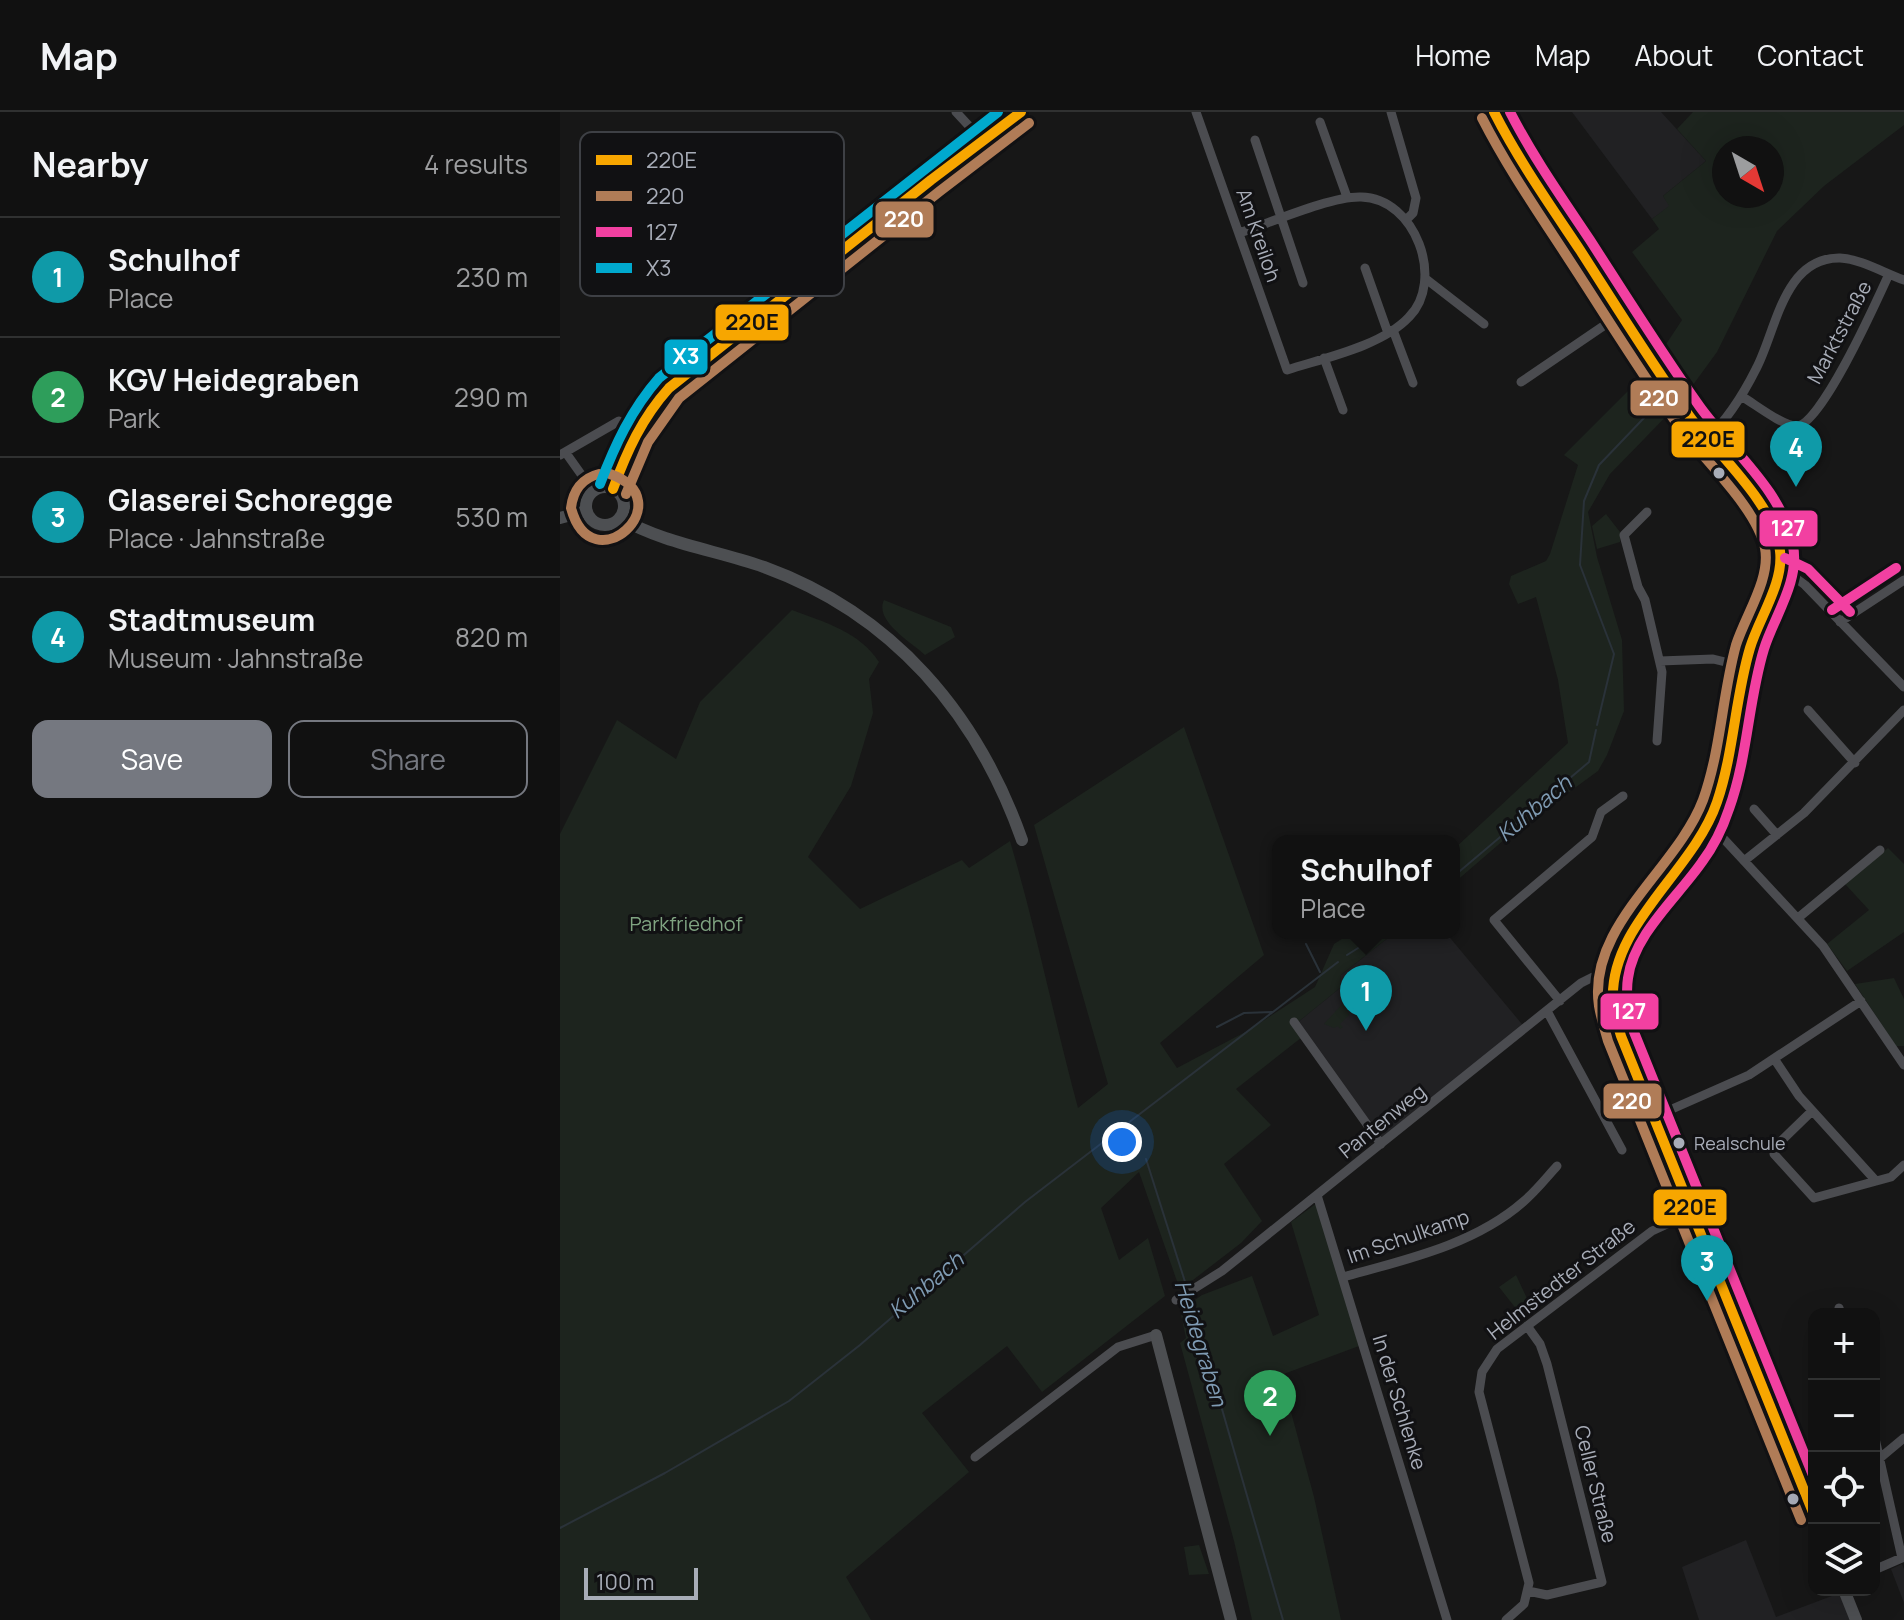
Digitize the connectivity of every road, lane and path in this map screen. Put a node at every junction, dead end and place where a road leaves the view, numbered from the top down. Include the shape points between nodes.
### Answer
1 (956, 112) edge
2 (1021, 112) edge
3 (1196, 112) edge
4 (1391, 112) edge
5 (1494, 112) edge
6 (1320, 122) dead end
7 (982, 140) junction
8 (1255, 140) dead end
9 (1347, 197) junction
10 (1281, 219) junction
11 (1407, 219) junction
12 (1239, 233) junction
13 (844, 249) edge
14 (1365, 268) dead end
15 (1899, 275) edge
16 (1426, 279) junction
17 (1303, 283) dead end
18 (785, 296) edge
19 (1621, 314) junction
20 (1484, 324) dead end
21 (1391, 331) junction
22 (1324, 358) junction
23 (1521, 382) dead end
24 (1413, 383) dead end
25 (1741, 396) junction
26 (1343, 410) dead end
27 (619, 421) dead end
28 (1706, 440) junction
29 (563, 454) edge
30 (613, 489) junction
31 (593, 491) junction
32 (586, 511) junction
33 (1647, 512) dead end
34 (560, 518) edge
35 (620, 518) junction
36 (1779, 571) junction
37 (1904, 580) edge
38 (1840, 622) junction
39 (1660, 661) junction
40 (1746, 667) junction
41 (1904, 687) edge
42 (1808, 710) dead end
43 (1904, 710) edge
44 (1657, 741) dead end
45 (1855, 763) junction
46 (1623, 796) dead end
47 (1754, 809) dead end
48 (1709, 823) junction
49 (1777, 835) junction
50 (1022, 840) dead end
51 (1880, 850) dead end
52 (1744, 861) junction
53 (1798, 918) junction
54 (1611, 977) junction
55 (1560, 1001) junction
56 (1861, 1001) junction
57 (1547, 1011) junction
58 (1294, 1022) dead end
59 (1775, 1060) junction
60 (1904, 1065) edge
61 (1812, 1111) junction
62 (1654, 1117) junction
63 (1381, 1144) junction
64 (1622, 1150) dead end
65 (1904, 1165) edge
66 (1557, 1166) dead end
67 (1876, 1181) junction
68 (1317, 1195) junction
69 (1691, 1213) junction
70 (1343, 1277) junction
71 (1180, 1299) dead end
72 (1527, 1326) junction
73 (1156, 1335) joint
74 (1904, 1438) edge
75 (975, 1457) dead end
76 (1880, 1458) joint
77 (1808, 1500) edge
78 (1903, 1557) edge
79 (1880, 1567) edge
80 (1528, 1591) junction
81 (1846, 1596) edge
82 (1231, 1620) edge
83 (1447, 1620) edge
84 (1506, 1620) edge
85 (1856, 1620) edge

1 - 7 street
2 - 7 main road
3 - 12 street, Am Kreiloh
4 - 11 street via 1416,198
5 - 19 main road
6 - 9 street
7 - 13 main road
8 - 10 street
9 - 10 street
9 - 11 street via 1380,200
10 - 12 street
10 - 17 street
11 - 16 street
12 - 22 street, Am Kreiloh via 1287,370
14 - 21 street
15 - 25 street via 1839,258 1803,271 1782,303 1764,354
15 - 25 street, Marktstraße via 1821,404 1804,423 1786,423
16 - 20 street
16 - 21 street via 1419,305
18 - 30 main road via 669,388 643,418
19 - 23 street
19 - 28 main road
21 - 22 street
21 - 24 street
22 - 26 street
25 - 28 street
27 - 29 street
28 - 36 main road via 1770,519 1779,541
29 - 31 street
30 - 31 main road
30 - 35 main road via 624,501
31 - 32 main road
32 - 34 main road
32 - 35 main road via 600,525
33 - 39 street via 1624,535
35 - 50 main road via 792,579 883,633 934,683 979,744
36 - 38 street via 1799,580
36 - 40 main road
37 - 38 street
38 - 41 street
39 - 40 street via 1713,659
39 - 44 street
40 - 48 main road via 1728,765
42 - 45 street
43 - 45 street
45 - 49 street
46 - 55 street via 1601,812 1592,837 1494,920
47 - 49 street
48 - 52 street
48 - 54 main road via 1623,945
49 - 52 street
51 - 53 street
52 - 53 street
53 - 56 street
54 - 55 street, Pantenweg via 1586,980
54 - 62 main road via 1617,1026
55 - 57 street, Pantenweg
56 - 59 street
56 - 60 street
57 - 63 street, Pantenweg
57 - 64 street
58 - 63 street
59 - 61 street
59 - 62 street
61 - 67 street
61 - 67 street via 1774,1154 1814,1198
62 - 69 main road
63 - 68 street, Pantenweg
65 - 67 street
66 - 70 street, Im Schulkamp via 1523,1203 1473,1234
68 - 70 street, In der Schlenke
68 - 71 street, Pantenweg
69 - 72 street, Helmstedter Straße via 1652,1231
69 - 77 main road
70 - 83 street, In der Schlenke
72 - 80 street, Helmstedter Straße via 1485,1364 1479,1392
72 - 80 street, Celler Straße via 1540,1344 1551,1378 1602,1582 1547,1595
73 - 75 street via 1118,1347
73 - 82 main road
74 - 76 street
76 - 78 street
78 - 79 street
80 - 84 street via 1520,1609
81 - 85 main road

